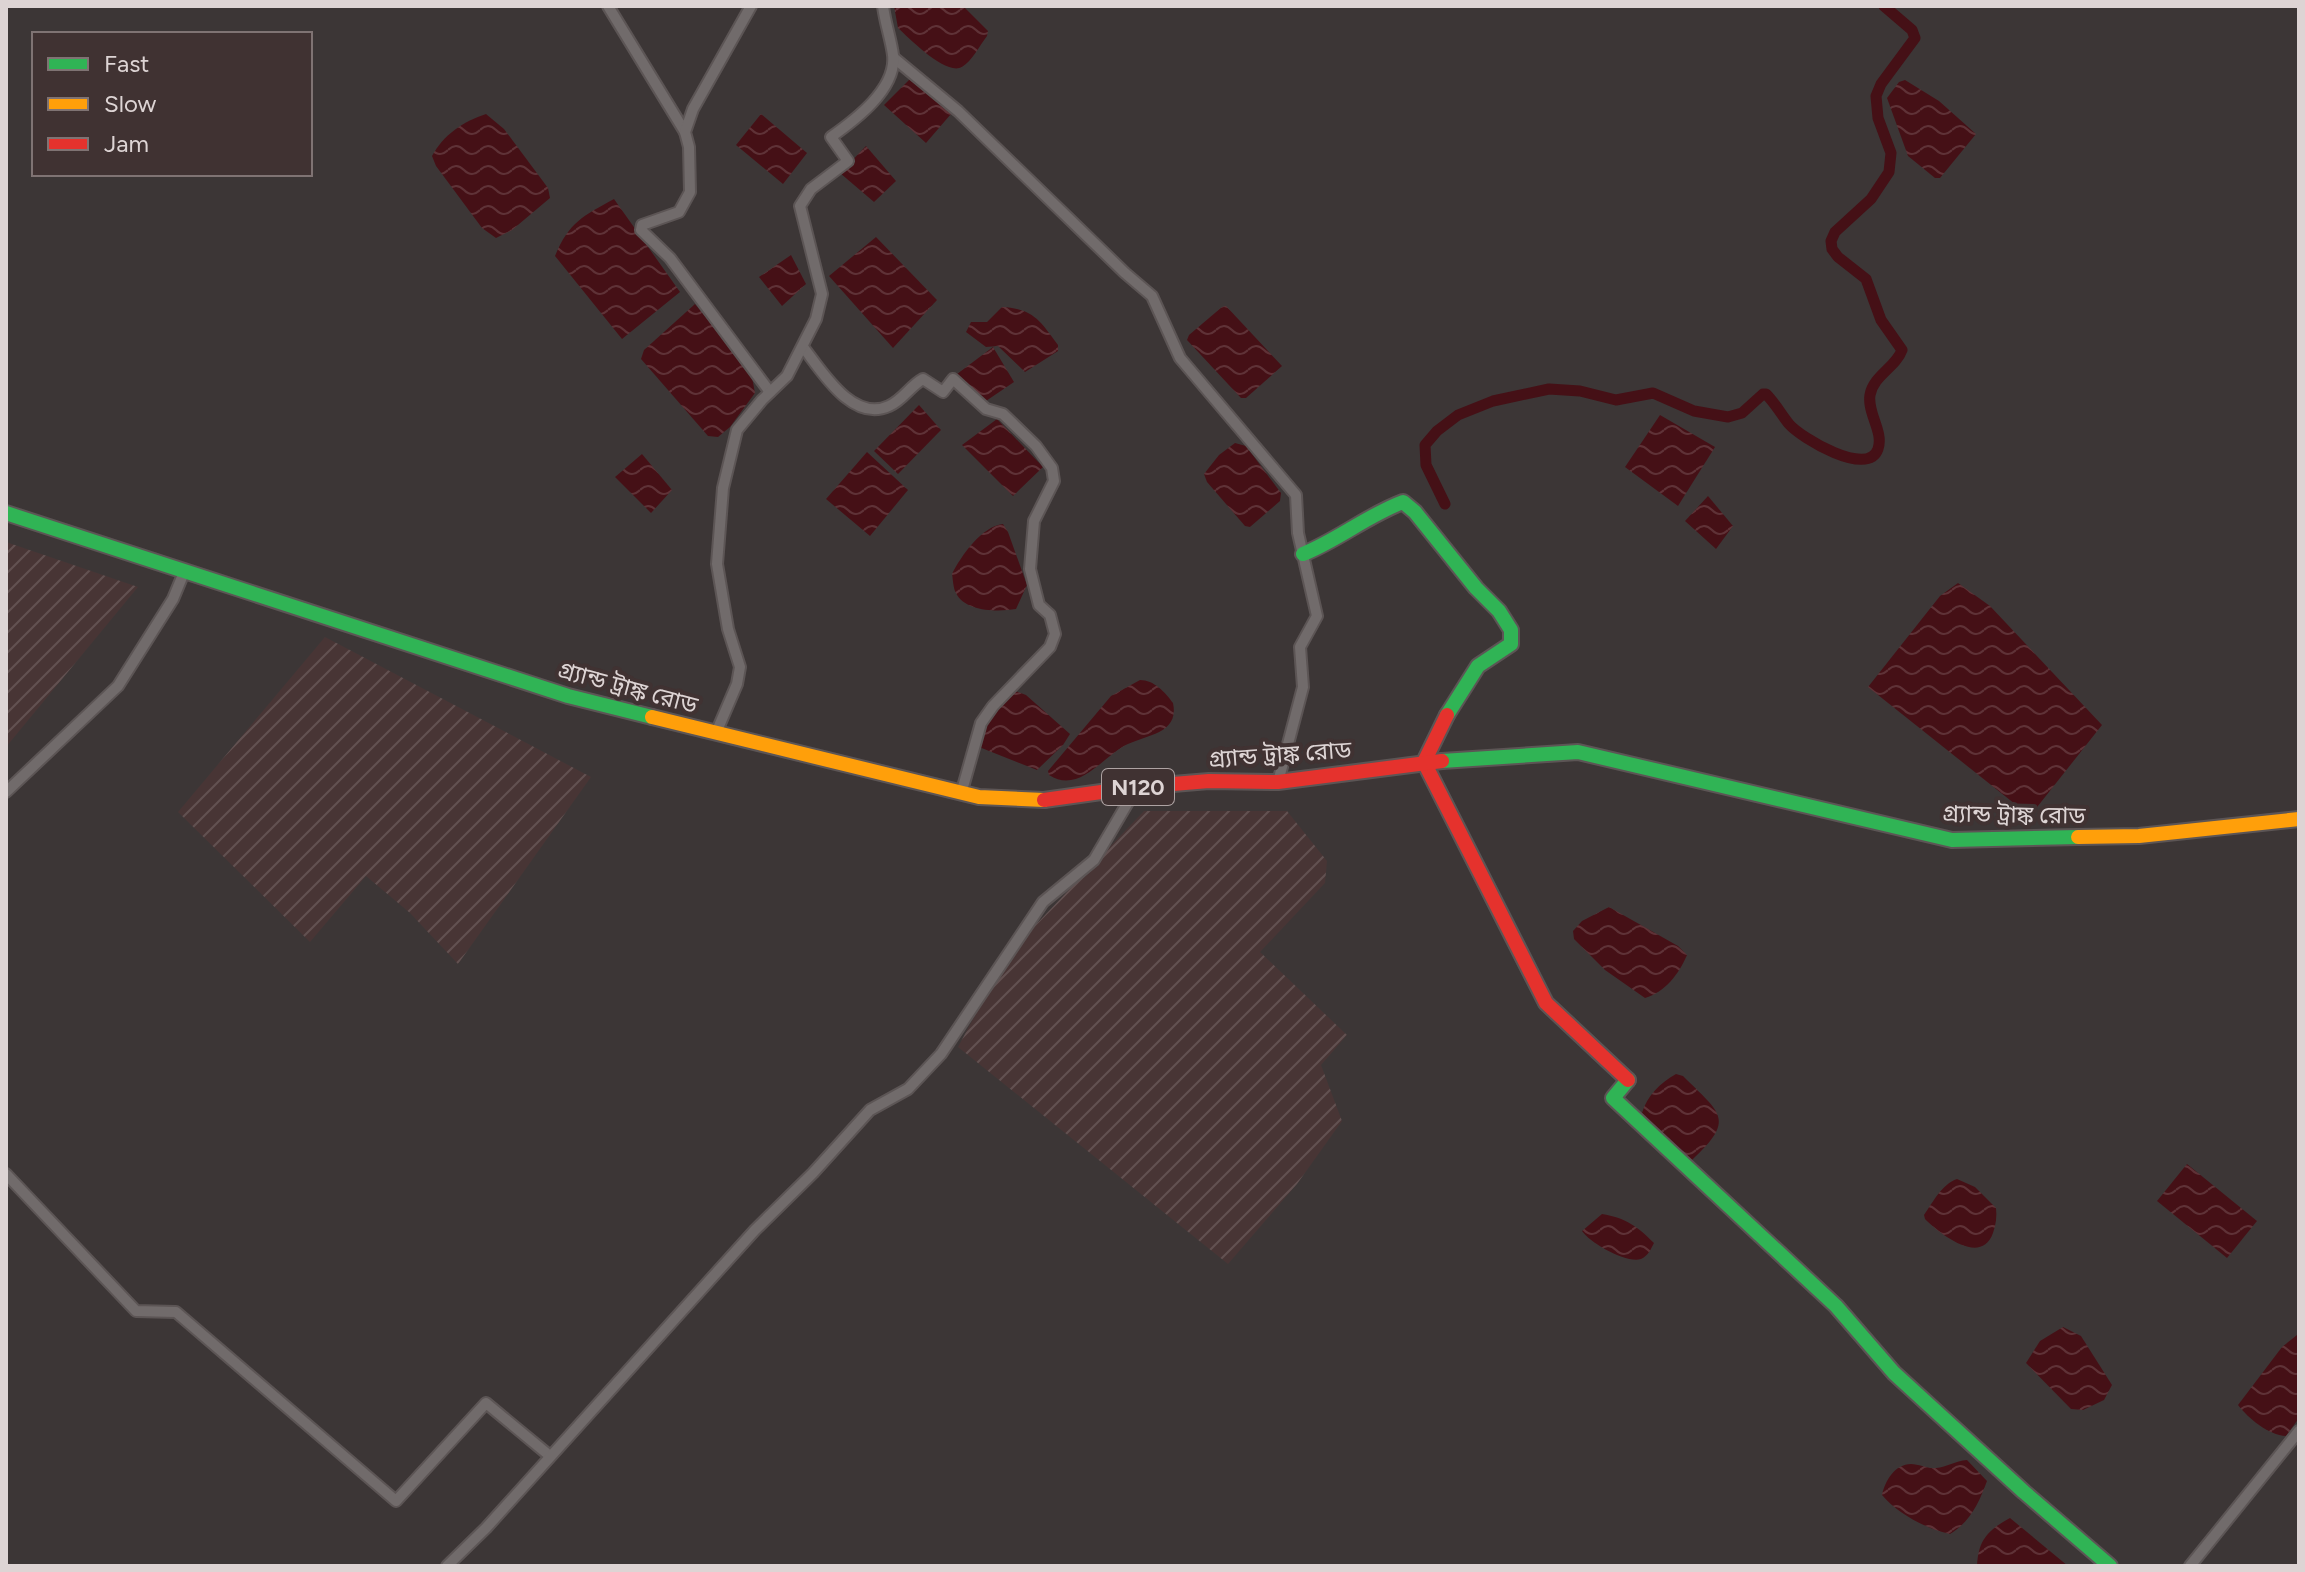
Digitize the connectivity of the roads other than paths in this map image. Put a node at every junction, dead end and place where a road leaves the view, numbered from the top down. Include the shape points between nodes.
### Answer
1 (608, 6) edge
2 (751, 6) edge
3 (883, 6) edge
4 (894, 58) junction
5 (685, 132) junction
6 (803, 347) junction
7 (770, 392) junction
8 (6, 513) edge
9 (1303, 554) junction
10 (185, 570) junction
11 (716, 733) junction
12 (1424, 762) junction
13 (1278, 782) junction
14 (1137, 787) junction
15 (6, 792) edge
16 (961, 794) junction
17 (2299, 819) edge
18 (6, 1174) edge
19 (2299, 1431) edge
20 (550, 1456) junction
21 (447, 1566) edge
22 (2110, 1566) edge
23 (2190, 1566) edge

1 - 5 street
2 - 5 street
3 - 4 street
4 - 6 street via 890,79 876,98 831,137 848,161 811,189 800,206 822,294
4 - 9 street via 958,111 1152,296 1180,358 1296,495
5 - 7 street via 690,192 679,212 642,225 641,230 670,258
6 - 7 street via 787,376
6 - 16 street via 835,388 854,404 872,409 889,407 923,379 943,392 953,379 986,409 1003,414 1052,468 1054,481 1034,521 1030,569 1039,605 1050,615 1055,634 1050,647 981,723
7 - 11 street via 737,430 723,488 717,564 740,667
8 - 10 main road, গ্র্যান্ড ট্রাঙ্ক রোড / N120
9 - 12 main road via 1403,502 1511,630 1511,644 1478,666 1464,687
9 - 13 street via 1317,616 1300,647 1303,687
10 - 11 main road, গ্র্যান্ড ট্রাঙ্ক রোড / N120 via 568,696
10 - 15 street via 173,599 118,686
11 - 16 main road, গ্র্যান্ড ট্রাঙ্ক রোড / N120
12 - 13 main road, গ্র্যান্ড ট্রাঙ্ক রোড / N120
12 - 17 main road, গ্র্যান্ড ট্রাঙ্ক রোড / N120 via 1578,752 1952,840 2139,836
12 - 22 main road via 1546,1003 1629,1079 1613,1098 1836,1306 1894,1373
13 - 14 main road, গ্র্যান্ড ট্রাঙ্ক রোড / N120
14 - 16 main road, গ্র্যান্ড ট্রাঙ্ক রোড / N120 via 1057,800
14 - 20 street via 1094,860 1043,902 941,1054 908,1089 870,1110
18 - 20 street via 136,1311 176,1312 396,1501 486,1403
19 - 23 street
20 - 21 street

